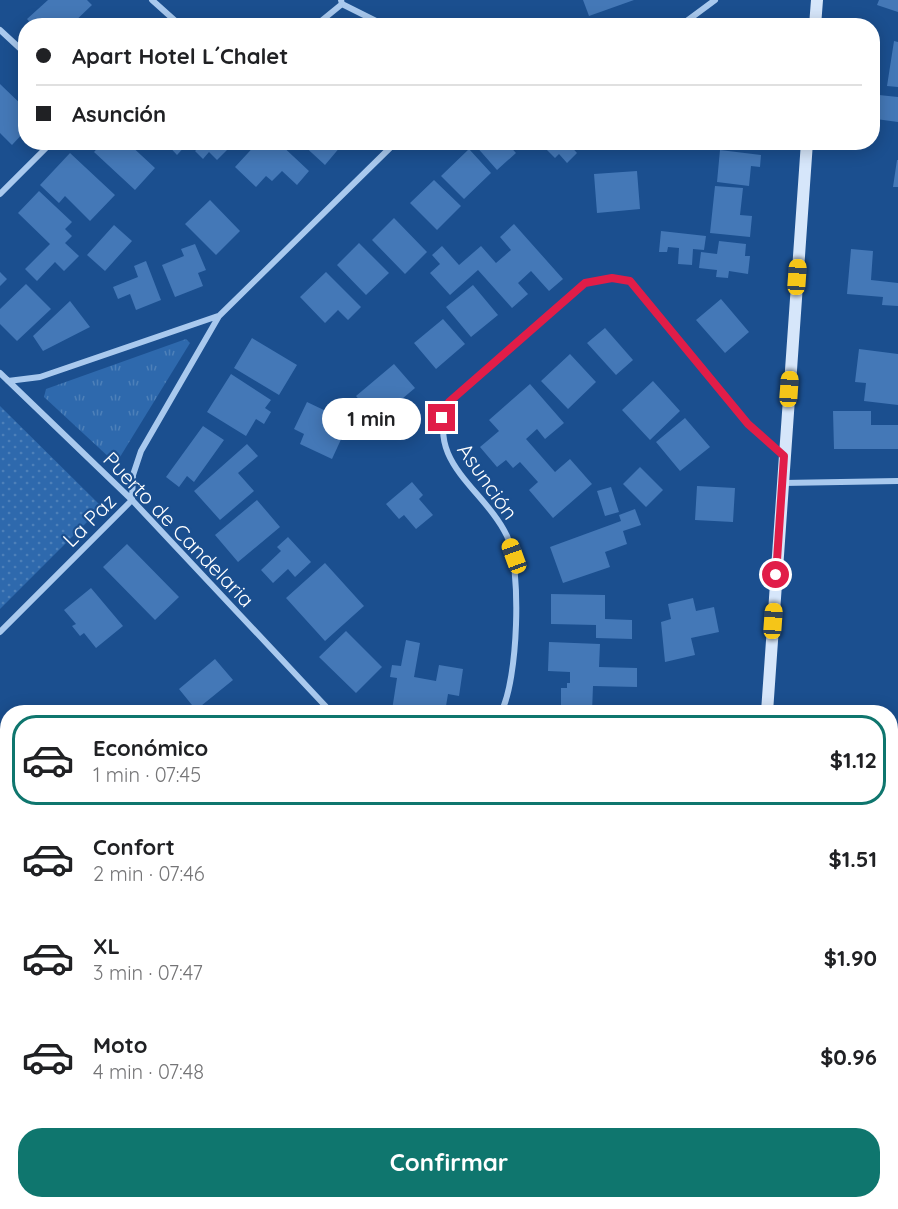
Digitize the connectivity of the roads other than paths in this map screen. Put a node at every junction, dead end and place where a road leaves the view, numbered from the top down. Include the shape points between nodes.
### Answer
1 (152, 0) edge
2 (715, 0) edge
3 (818, 0) edge
4 (341, 2) edge
5 (167, 18) edge
6 (324, 18) edge
7 (371, 18) edge
8 (691, 18) edge
9 (816, 18) edge
10 (0, 30) edge
11 (18, 47) edge
12 (44, 150) edge
13 (388, 150) edge
14 (806, 150) edge
15 (0, 195) edge
16 (219, 316) junction
17 (0, 373) edge
18 (8, 381) junction
19 (784, 456) junction
20 (898, 480) edge
21 (783, 483) junction
22 (132, 500) junction
23 (0, 632) edge
24 (324, 705) edge
25 (503, 705) edge
26 (767, 705) edge

1 - 5 street
2 - 8 street
3 - 9 street
4 - 6 street
4 - 7 street
10 - 11 street
12 - 15 street
13 - 16 street, La Paz
14 - 19 street
16 - 18 street, La Paz via 40,377
16 - 22 street, La Paz via 141,451 133,475
17 - 18 street, Puerto de Candelaria
18 - 22 street, Puerto de Candelaria
19 - 21 street
19 - 25 street, Asunción via 748,424 630,281 612,278 585,283 449,402 442,418 441,437 446,453 494,514 514,556 511,681
20 - 21 street
21 - 26 street
22 - 23 street, La Paz
22 - 24 street, Puerto de Candelaria

